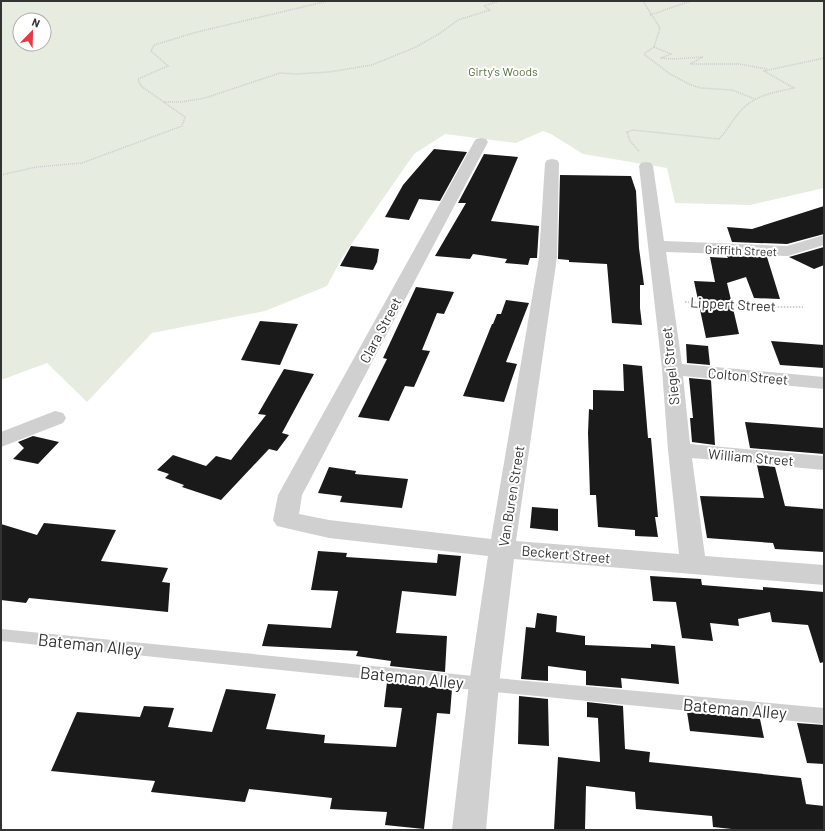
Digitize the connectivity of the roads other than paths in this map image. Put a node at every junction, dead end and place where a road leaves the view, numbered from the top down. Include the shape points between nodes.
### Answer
1 (482, 142) dead end
2 (552, 163) dead end
3 (646, 166) road end
4 (824, 240) edge
5 (656, 246) junction
6 (672, 369) junction
7 (824, 383) edge
8 (55, 418) dead end
9 (1, 440) edge
10 (679, 450) junction
11 (824, 464) edge
12 (286, 520) joint
13 (502, 549) junction
14 (693, 565) junction
15 (824, 575) edge
16 (1, 635) edge
17 (484, 684) junction
18 (824, 716) edge
19 (469, 830) edge

1 - 12 street, Clara Street via 290,495
2 - 13 street, Van Buren Street via 548,256
3 - 5 street, Siegel Street
4 - 5 street, Griffith Street via 788,252
5 - 6 street, Siegel Street
6 - 7 street, Colton Street
6 - 10 street, Siegel Street
8 - 9 street
10 - 11 street, William Street
10 - 14 street, Siegel Street
12 - 13 street, Beckert Street via 329,529
13 - 14 street, Beckert Street
13 - 17 street, Van Buren Street
14 - 15 street, Beckert Street
16 - 17 lane, Bateman Alley
17 - 18 lane, Bateman Alley
17 - 19 street, Van Buren Street

